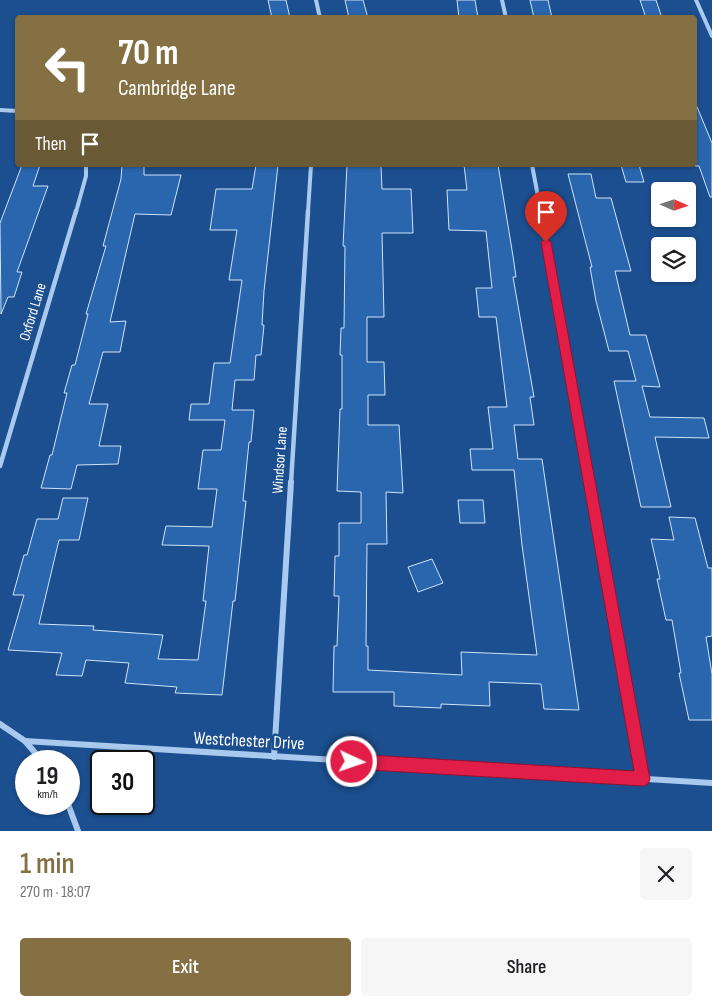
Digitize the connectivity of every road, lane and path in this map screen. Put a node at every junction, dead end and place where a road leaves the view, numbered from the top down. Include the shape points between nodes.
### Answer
1 (316, 0) edge
2 (502, 0) edge
3 (696, 0) edge
4 (319, 15) edge
5 (505, 15) edge
6 (712, 36) edge
7 (0, 110) edge
8 (15, 111) edge
9 (86, 167) edge
10 (311, 167) edge
11 (532, 167) edge
12 (0, 466) edge
13 (0, 724) edge
14 (25, 741) junction
15 (33, 750) edge
16 (274, 757) junction
17 (643, 779) junction
18 (712, 783) edge
19 (72, 815) edge
20 (78, 831) edge

1 - 4 street
2 - 5 street
3 - 6 street
7 - 8 street
9 - 12 street, Oxford Lane via 83,188
10 - 16 street, Windsor Lane
11 - 17 street
13 - 14 street
14 - 15 street
14 - 16 street, Westchester Drive
16 - 17 street, Westchester Drive
17 - 18 street, Westchester Drive
19 - 20 street

